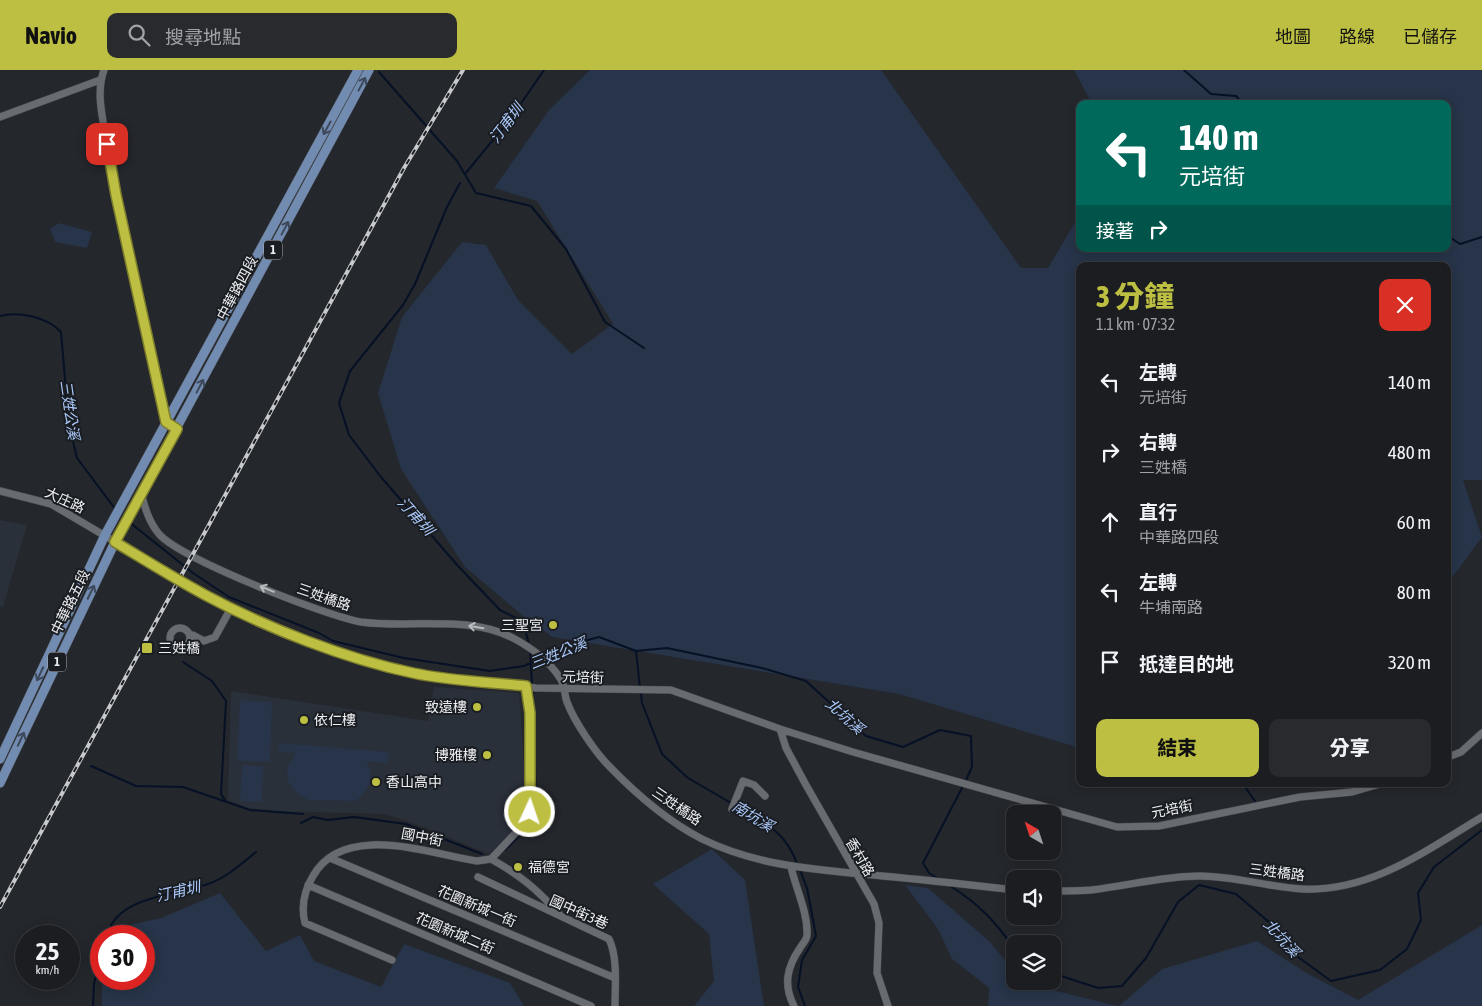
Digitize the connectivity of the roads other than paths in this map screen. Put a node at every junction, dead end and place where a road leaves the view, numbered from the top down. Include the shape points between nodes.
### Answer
1 (104, 70) edge
2 (358, 70) edge
3 (369, 70) edge
4 (100, 80) junction
5 (0, 117) edge
6 (166, 422) junction
7 (177, 429) junction
8 (0, 491) edge
9 (141, 492) junction
10 (105, 536) junction
11 (115, 542) junction
12 (231, 608) junction
13 (190, 636) dead end
14 (526, 686) junction
15 (565, 689) junction
16 (780, 729) junction
17 (1482, 733) edge
18 (1451, 756) edge
19 (0, 759) edge
20 (0, 783) edge
21 (1370, 787) edge
22 (765, 796) dead end
23 (732, 809) dead end
24 (1482, 817) edge
25 (330, 858) junction
26 (491, 859) junction
27 (791, 867) junction
28 (855, 873) junction
29 (478, 877) dead end
30 (308, 885) junction
31 (1006, 889) edge
32 (1061, 891) edge
33 (563, 919) junction
34 (392, 960) dead end
35 (615, 978) junction
36 (591, 1006) edge
37 (615, 1006) edge
38 (794, 1006) edge
39 (888, 1006) edge

1 - 4 street
2 -> 6 main road, 中華路四段 / 1
7 -> 3 main road, 中華路四段 / 1
4 - 5 street
4 - 6 street via 116,195
6 - 7 street
6 - 10 main road, 中華路四段 / 1
7 - 9 main road, 中華路四段 / 1
8 - 10 street, 大庄路 via 51,504
9 - 11 main road, 1
15 -> 9 street, 三姓橋路 via 553,669 536,653 512,638 472,626 360,622 313,608 175,548 159,534 146,514
10 - 11 street, 大庄路
10 -> 19 main road, 中華路五段 / 1
11 - 12 street, 元培街
20 -> 11 main road, 中華路五段 / 1
12 - 13 street via 215,637 204,641
12 - 14 street, 元培街 via 279,630 376,664 448,678
14 - 15 street, 元培街
14 - 26 street via 530,713 530,812 525,823
15 - 16 street, 元培街 via 650,688 681,693
15 - 27 street, 三姓橋路 via 567,702 606,763 634,792 702,839 742,855
16 - 21 street, 元培街 via 1117,827 1159,826 1300,797
16 - 28 street, 香村路 via 790,756
17 - 18 street via 1461,752
22 - 23 street via 743,780
24 - 32 street, 三姓橋路 via 1418,857 1380,876 1328,889 1272,886 1200,876
25 - 26 street, 國中街 via 353,847 386,843 477,861
25 - 30 street, 國中街 via 315,872
25 - 35 street, 花園新城一街
26 - 33 street via 538,890
27 - 28 street, 三姓橋路
27 - 38 street via 807,937 787,973 788,996
28 - 31 street
28 - 39 street, 香村路 via 874,904 878,923 877,973
29 - 33 street, 國中街3巷
30 - 34 street, 國中街 via 302,910 305,923
30 - 36 street, 花園新城二街
33 - 35 street, 國中街3巷 via 609,939
35 - 37 street, 國中街3巷

